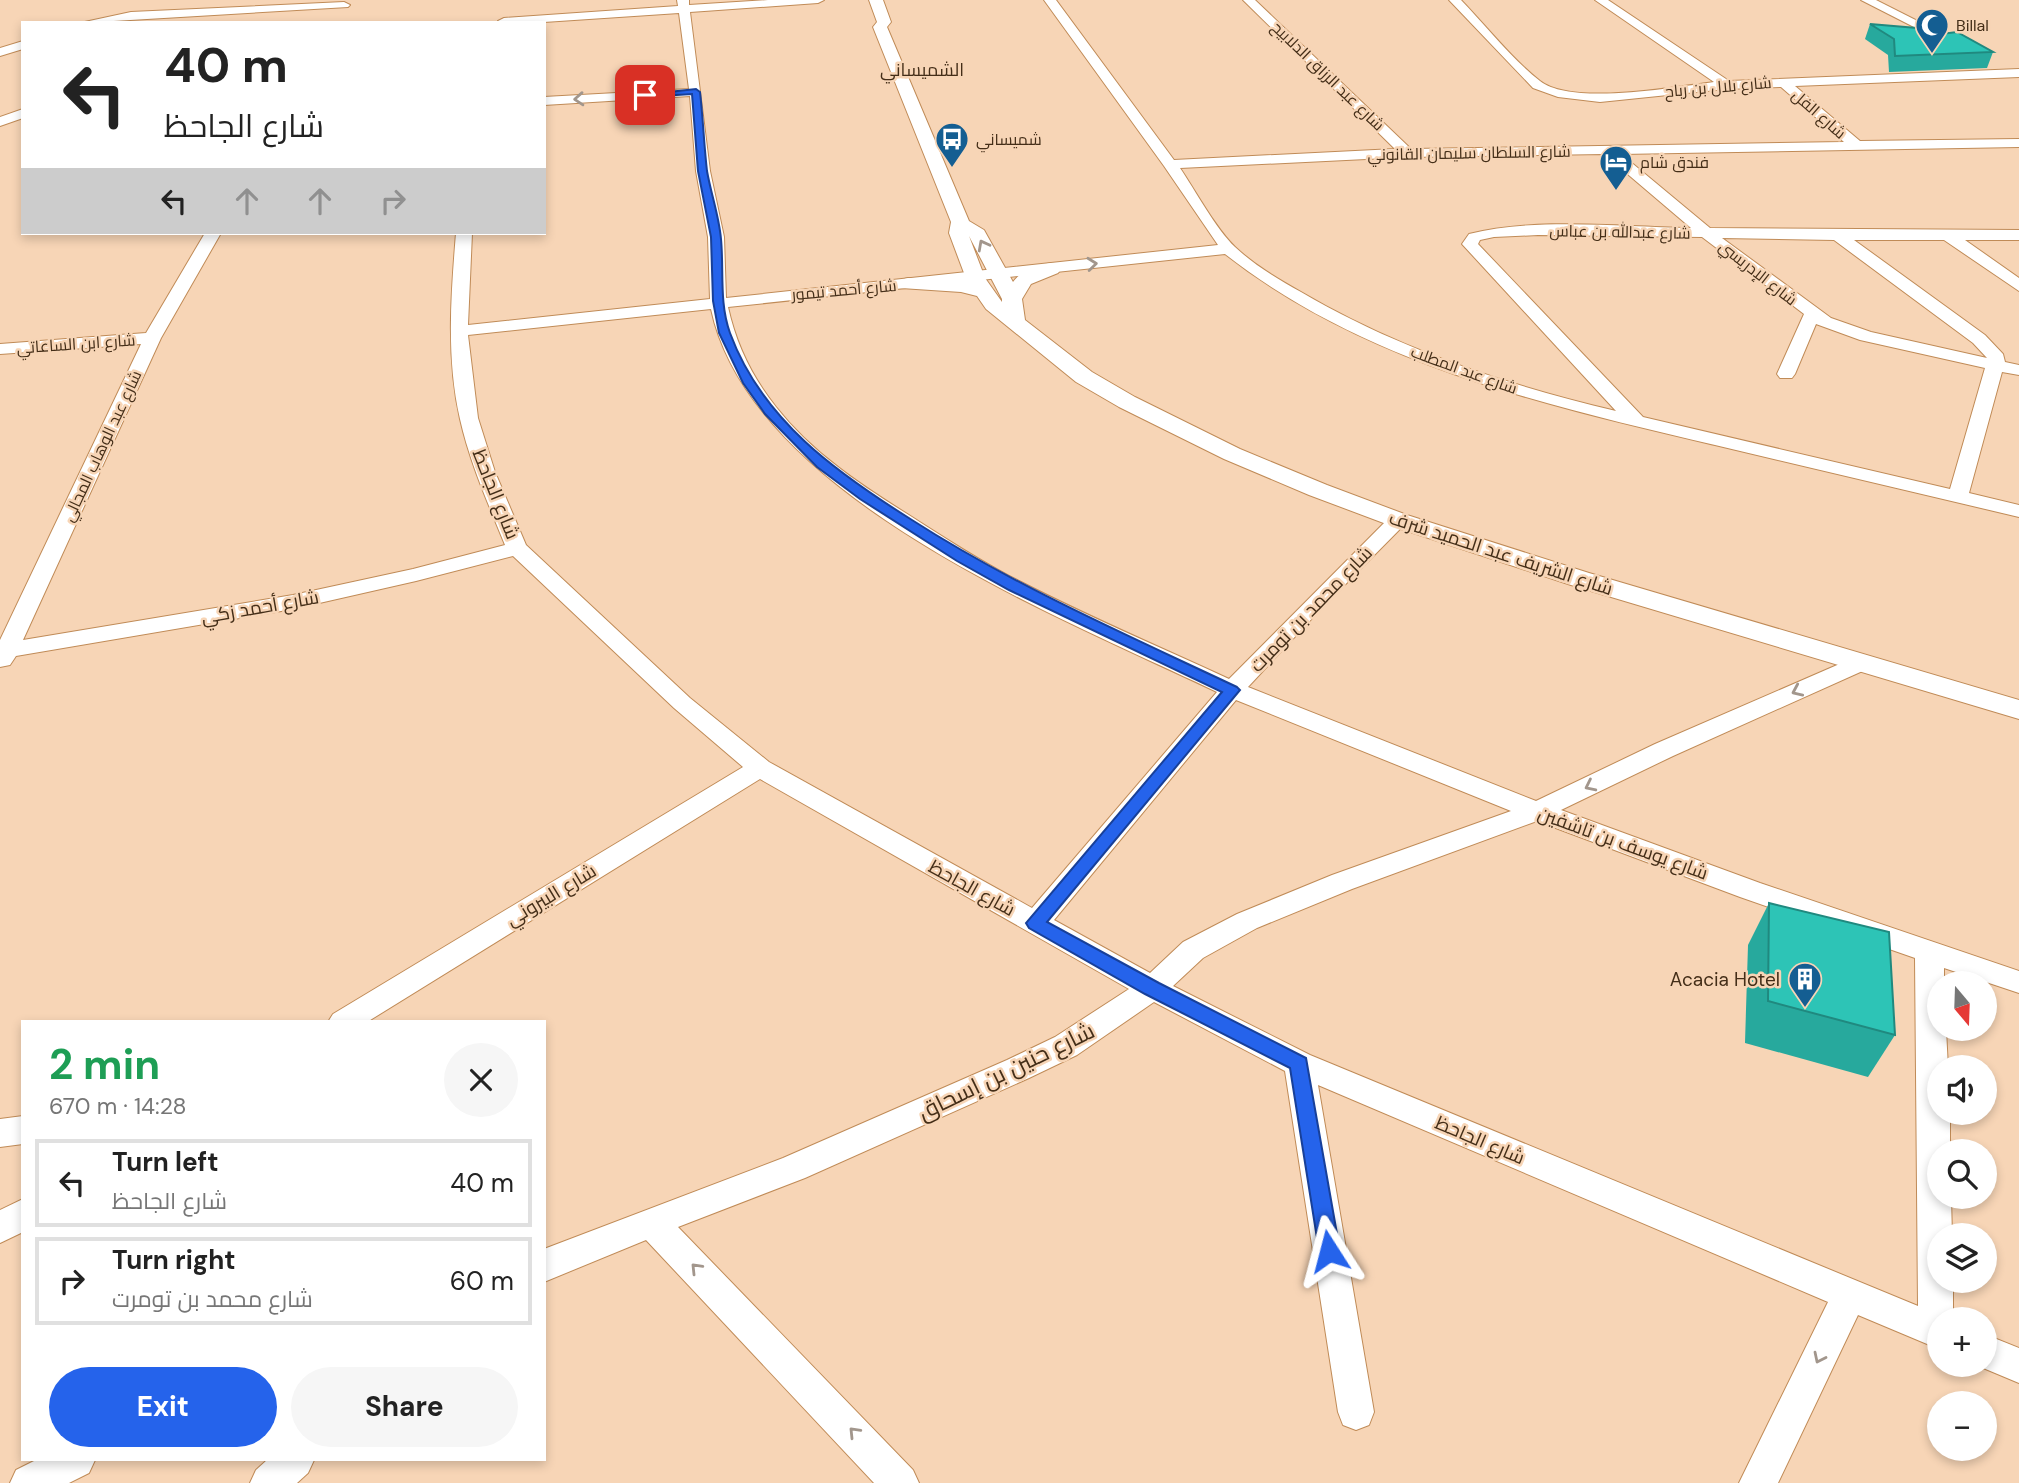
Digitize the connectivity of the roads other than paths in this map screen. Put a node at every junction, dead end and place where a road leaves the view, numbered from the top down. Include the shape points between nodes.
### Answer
1 (818, 0) edge
2 (876, 0) edge
3 (1051, 0) edge
4 (1249, 0) edge
5 (1455, 0) edge
6 (1601, 0) edge
7 (1867, 0) edge
8 (345, 2) edge
9 (684, 5) edge
10 (504, 18) edge
11 (97, 21) edge
12 (336, 21) edge
13 (21, 46) edge
14 (0, 52) edge
15 (1980, 55) edge
16 (1993, 61) edge
17 (2018, 73) edge
18 (1782, 81) junction
19 (1726, 85) junction
20 (696, 92) junction
21 (546, 101) edge
22 (21, 114) edge
23 (0, 122) edge
24 (2019, 143) edge
25 (1857, 146) junction
26 (1608, 150) junction
27 (1407, 153) junction
28 (1170, 164) junction
29 (960, 222) junction
30 (1706, 233) junction
31 (212, 235) edge
32 (464, 235) edge
33 (1838, 235) junction
34 (1948, 235) junction
35 (2019, 235) edge
36 (1228, 249) junction
37 (1051, 269) junction
38 (1000, 275) junction
39 (908, 284) joint
40 (980, 285) junction
41 (2019, 286) edge
42 (718, 301) junction
43 (1013, 310) junction
44 (1812, 314) junction
45 (459, 331) junction
46 (152, 338) junction
47 (0, 349) edge
48 (1996, 365) junction
49 (2019, 370) edge
50 (1787, 374) dead end
51 (1636, 422) junction
52 (1958, 496) junction
53 (2019, 511) edge
54 (1398, 520) junction
55 (517, 548) junction
56 (2, 655) edge
57 (1859, 664) junction
58 (1232, 690) junction
59 (2019, 710) edge
60 (760, 768) junction
61 (1537, 811) junction
62 (1035, 923) junction
63 (1929, 951) junction
64 (2019, 982) edge
65 (1152, 988) junction
66 (346, 1020) edge
67 (1299, 1064) junction
68 (21, 1130) edge
69 (0, 1133) edge
70 (21, 1215) edge
71 (652, 1223) junction
72 (0, 1228) edge
73 (546, 1265) edge
74 (1849, 1297) junction
75 (1938, 1307) edge
76 (1927, 1328) edge
77 (1997, 1357) edge
78 (2019, 1366) edge
79 (1356, 1412) dead end
80 (74, 1461) edge
81 (294, 1461) edge
82 (29, 1483) edge
83 (269, 1483) edge
84 (900, 1483) edge
85 (1758, 1483) edge

1 - 9 street
2 - 29 street, شارع الشريف عبد الحميد شرف via 884,22 874,24
3 - 28 street, شارع عبد المطلب
4 - 27 street, شارع عبد الرزاق الدلابيح
5 - 19 street, شارع بلال بن رباح via 1537,85 1547,89 1600,98
6 - 19 street
7 - 15 street
8 - 11 street
8 - 12 street
9 - 10 street
9 - 20 street, شارع يوسف بن تاشفين
13 - 14 street
16 - 17 street
17 - 18 street, شارع بلال بن رباح
18 - 19 street, شارع بلال بن رباح
18 - 25 street, شارع الفل
20 -> 21 street
20 - 42 street, شارع يوسف بن تاشفين via 703,171 716,237
22 - 23 street
24 - 25 street, شارع السلطان سليمان القانوني
25 - 26 street, شارع السلطان سليمان القانوني
26 - 27 street, شارع السلطان سليمان القانوني
26 - 30 street, شارع الإدريسي
27 - 28 street, شارع السلطان سليمان القانوني
28 - 36 street, شارع عبد المطلب
38 -> 29 street, شارع الشريف عبد الحميد شرف via 977,234
29 - 40 street, شارع الشريف عبد الحميد شرف via 958,233
30 - 33 street, شارع عبدالله بن عباس
30 - 44 street, شارع الإدريسي
30 - 51 street, شارع عبدالله بن عباس via 1493,232 1474,237 1470,244
31 - 46 street, شارع عبد الوهاب المجالي
32 - 45 street, شارع الجاحظ
33 - 34 street, شارع عبدالله بن عباس
33 - 48 street via 1979,339 1997,358
34 - 35 street, شارع عبدالله بن عباس
34 - 41 street
37 -> 36 street
36 - 51 street, شارع عبد المطلب via 1313,306 1404,349 1528,393
37 - 38 street
37 - 43 street via 1024,280
38 - 40 street
38 - 43 street, شارع الشريف عبد الحميد شرف
39 - 40 street
39 - 42 street, شارع أحمد تيمور
40 - 43 street, شارع الشريف عبد الحميد شرف via 993,305
42 - 45 street, شارع أحمد تيمور
42 - 58 street, شارع يوسف بن تاشفين via 725,333 749,383 769,411 821,464 864,496 1014,587
43 - 54 street, شارع الشريف عبد الحميد شرف via 1084,377 1127,402 1232,454
44 - 48 street, شارع الإدريسي via 1866,336
44 - 50 street, شارع الإدريسي
45 - 55 street, شارع الجاحظ via 461,368 477,450
46 - 47 street, شارع ابن الساعاتي
46 - 56 street, شارع عبد الوهاب المجالي
48 - 49 street, شارع الإدريسي
48 - 52 street
51 - 52 street, شارع عبد المطلب
52 - 53 street, شارع عبد المطلب
54 - 57 street, شارع الشريف عبد الحميد شرف
54 - 58 street, شارع محمد بن تومرت
55 - 56 street, شارع أحمد زكي via 293,602
55 - 60 street, شارع الجاحظ via 682,703
57 - 59 street, شارع الشريف عبد الحميد شرف
57 -> 61 street, شارع حنين بن إسحاق
58 - 61 street, شارع يوسف بن تاشفين
58 - 62 street, شارع محمد بن تومرت
60 - 62 street, شارع الجاحظ
60 - 66 street, شارع البيروني
61 - 63 street, شارع يوسف بن تاشفين
61 - 65 street, شارع حنين بن إسحاق via 1247,921 1193,950
62 - 65 street, شارع الجاحظ
63 - 64 street, شارع يوسف بن تاشفين
63 - 75 street
65 - 67 street, شارع الجاحظ
65 - 71 street, شارع حنين بن إسحاق via 1066,1045 1006,1075 794,1168
67 - 74 street, شارع الجاحظ
67 - 79 street
68 - 69 street
70 - 72 street
71 - 73 street, شارع حنين بن إسحاق
84 -> 71 street
74 - 76 street, شارع الجاحظ
74 -> 85 street
77 - 78 street
80 - 82 street
81 - 83 street

